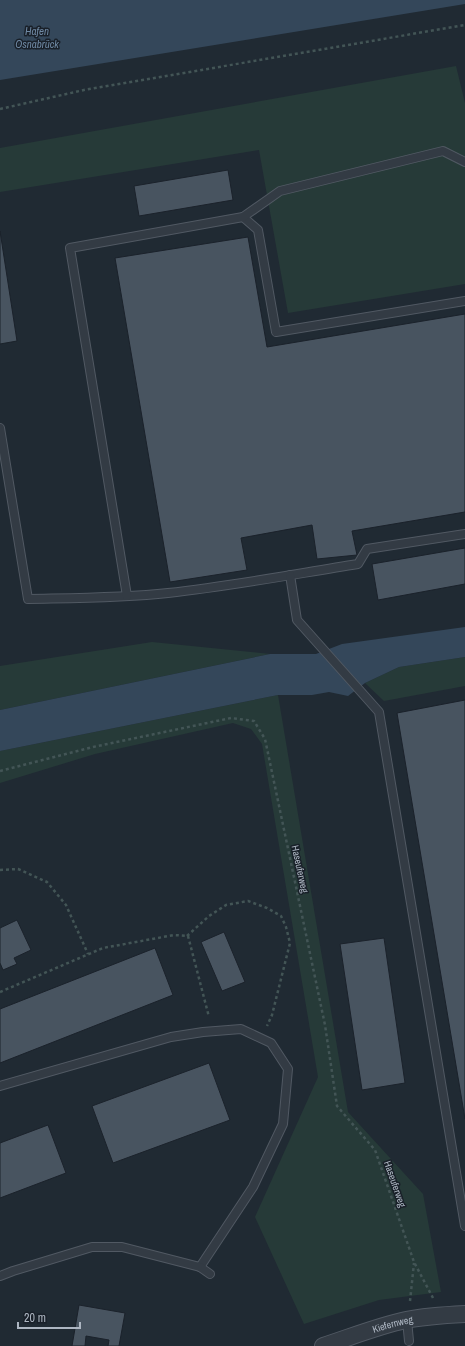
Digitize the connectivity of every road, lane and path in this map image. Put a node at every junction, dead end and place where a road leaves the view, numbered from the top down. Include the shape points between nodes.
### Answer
1 (465, 25) edge
2 (0, 110) edge
3 (465, 162) edge
4 (243, 218) junction
5 (465, 301) edge
6 (0, 428) edge
7 (465, 534) edge
8 (290, 574) junction
9 (127, 596) junction
10 (0, 771) edge
11 (0, 870) edge
12 (187, 937) junction
13 (88, 954) junction
14 (0, 992) edge
15 (212, 1031) junction
16 (260, 1038) junction
17 (0, 1086) edge
18 (465, 1226) edge
19 (414, 1262) junction
20 (200, 1267) junction
21 (210, 1274) dead end
22 (0, 1276) edge
23 (465, 1314) edge
24 (437, 1315) junction
25 (407, 1320) junction
26 (409, 1341) dead end
27 (323, 1346) edge

1 - 2 path via 84,90
3 - 4 lane via 443,151 280,191
4 - 5 lane via 258,230 276,332
4 - 9 lane via 70,248
6 - 9 lane via 28,599
7 - 8 lane via 367,549 358,564
8 - 9 lane via 175,592
8 - 18 lane via 297,620 379,712
10 - 19 path, Haseuferweg via 93,747 231,718 254,721 265,739 325,1025 337,1106 375,1150
11 - 13 path via 18,869 47,882 66,905
12 - 13 path via 174,934 102,948
12 - 15 path
12 - 16 path via 226,905 248,901 281,916 290,943 272,1015
13 - 14 path
15 - 16 lane via 241,1029
15 - 17 lane via 171,1037
16 - 20 lane via 270,1043 288,1069 282,1124 253,1187
19 - 24 path, Haseuferweg via 434,1301
19 - 25 path, Haseuferweg
20 - 21 lane
20 - 22 lane via 122,1247 92,1247
23 - 24 street, Kiefernweg
24 - 25 street, Kiefernweg
25 - 26 lane
25 - 27 street, Kiefernweg

